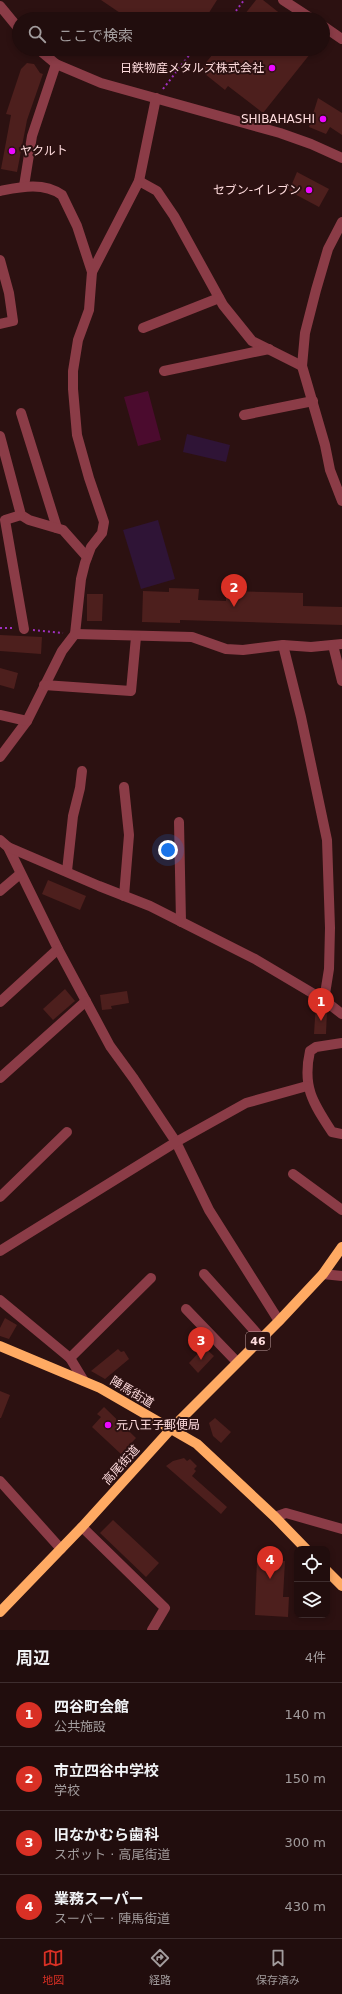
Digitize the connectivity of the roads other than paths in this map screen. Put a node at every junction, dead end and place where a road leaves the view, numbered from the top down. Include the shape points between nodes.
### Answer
1 (283, 0) edge
2 (0, 6) edge
3 (301, 12) edge
4 (12, 20) edge
5 (0, 21) edge
6 (12, 24) edge
7 (330, 31) edge
8 (342, 39) edge
9 (46, 56) edge
10 (56, 64) junction
11 (156, 98) junction
12 (342, 158) edge
13 (139, 181) junction
14 (24, 186) junction
15 (0, 191) edge
16 (342, 222) edge
17 (0, 260) edge
18 (92, 272) junction
19 (219, 298) junction
20 (0, 324) edge
21 (142, 328) dead end
22 (269, 350) junction
23 (302, 366) junction
24 (164, 371) dead end
25 (313, 401) junction
26 (21, 413) dead end
27 (244, 415) dead end
28 (0, 436) edge
29 (340, 488) edge
30 (342, 501) edge
31 (21, 515) junction
32 (57, 528) junction
33 (87, 557) junction
34 (24, 629) road end
35 (75, 634) junction
36 (136, 637) junction
37 (283, 645) junction
38 (337, 645) edge
39 (342, 681) edge
40 (44, 685) junction
41 (0, 715) edge
42 (27, 721) junction
43 (0, 757) edge
44 (82, 771) dead end
45 (124, 787) dead end
46 (179, 822) dead end
47 (4, 844) edge
48 (67, 871) junction
49 (20, 874) junction
50 (0, 891) edge
51 (124, 896) junction
52 (181, 922) junction
53 (58, 949) junction
54 (324, 1000) junction
55 (86, 1001) junction
56 (0, 1002) edge
57 (342, 1014) edge
58 (342, 1043) edge
59 (0, 1078) edge
60 (307, 1086) junction
61 (67, 1132) dead end
62 (342, 1134) edge
63 (176, 1142) junction
64 (293, 1174) dead end
65 (0, 1197) edge
66 (342, 1210) edge
67 (342, 1247) edge
68 (0, 1251) edge
69 (204, 1274) dead end
70 (322, 1274) junction
71 (342, 1276) edge
72 (151, 1278) dead end
73 (0, 1300) edge
74 (186, 1309) dead end
75 (278, 1321) junction
76 (261, 1338) junction
77 (0, 1346) edge
78 (70, 1358) junction
79 (237, 1362) junction
80 (84, 1381) junction
81 (170, 1430) junction
82 (0, 1481) edge
83 (275, 1517) junction
84 (82, 1527) junction
85 (342, 1529) edge
86 (303, 1546) edge
87 (61, 1549) junction
88 (330, 1574) edge
89 (342, 1586) edge
90 (1, 1609) edge
91 (152, 1630) edge

1 - 3 street
2 - 4 street
5 - 6 street
7 - 8 street
9 - 10 street
10 - 11 street via 100,83
10 - 14 street via 32,136
11 - 12 street via 280,133
11 - 13 street
13 - 18 street
13 - 19 street via 157,191 174,216
14 - 15 street
14 - 18 street via 47,187 62,195 77,226
16 - 23 street via 328,249 316,290 305,333
17 - 20 street via 13,321
18 - 33 street via 89,310 78,340 73,371 77,436 104,522 102,533
19 - 21 street
19 - 22 street via 252,341
22 - 23 street
22 - 24 street
23 - 25 street
25 - 27 street
25 - 29 street via 330,470
26 - 32 street
28 - 31 street
29 - 30 street
31 - 32 street
31 - 34 street via 5,520
32 - 33 street via 63,530
33 - 35 street via 81,579
35 - 36 street
35 - 40 street via 62,651
36 - 37 street via 192,637 226,649 242,650
36 - 40 street via 130,691
37 - 38 street
37 - 54 street via 301,717 326,840 330,928 329,969
38 - 39 street
40 - 42 street
41 - 42 street
42 - 43 street
44 - 48 street via 73,816
45 - 51 street via 129,835
46 - 52 street
47 - 48 street
47 - 49 street
48 - 51 street
49 - 50 street
49 - 53 street
51 - 52 street
52 - 54 street via 255,959
53 - 55 street
53 - 56 street
54 - 57 street
55 - 59 street
55 - 63 street via 110,1046
58 - 60 street via 316,1047 310,1051
60 - 62 street via 317,1109 332,1132
60 - 63 street via 246,1103
61 - 65 street
63 - 68 street
63 - 75 street via 209,1210
64 - 66 street
67 - 70 main road, 高尾街道 / 46
69 - 76 street
70 - 71 street
70 - 75 main road, 高尾街道 / 46
72 - 78 street
73 - 78 street
74 - 79 street
75 - 76 main road, 高尾街道 / 46
76 - 79 main road, 高尾街道 / 46
77 - 80 main road, 陣馬街道
78 - 80 street
79 - 81 main road, 高尾街道 / 46
80 - 81 main road, 陣馬街道
81 - 83 main road, 陣馬街道 via 208,1453
81 - 84 main road, 高尾街道 / 46
82 - 87 street
83 - 85 street via 286,1514
83 - 86 main road, 陣馬街道
84 - 87 main road, 高尾街道 / 46
84 - 91 street via 165,1608
87 - 90 main road, 高尾街道 / 46
88 - 89 main road

